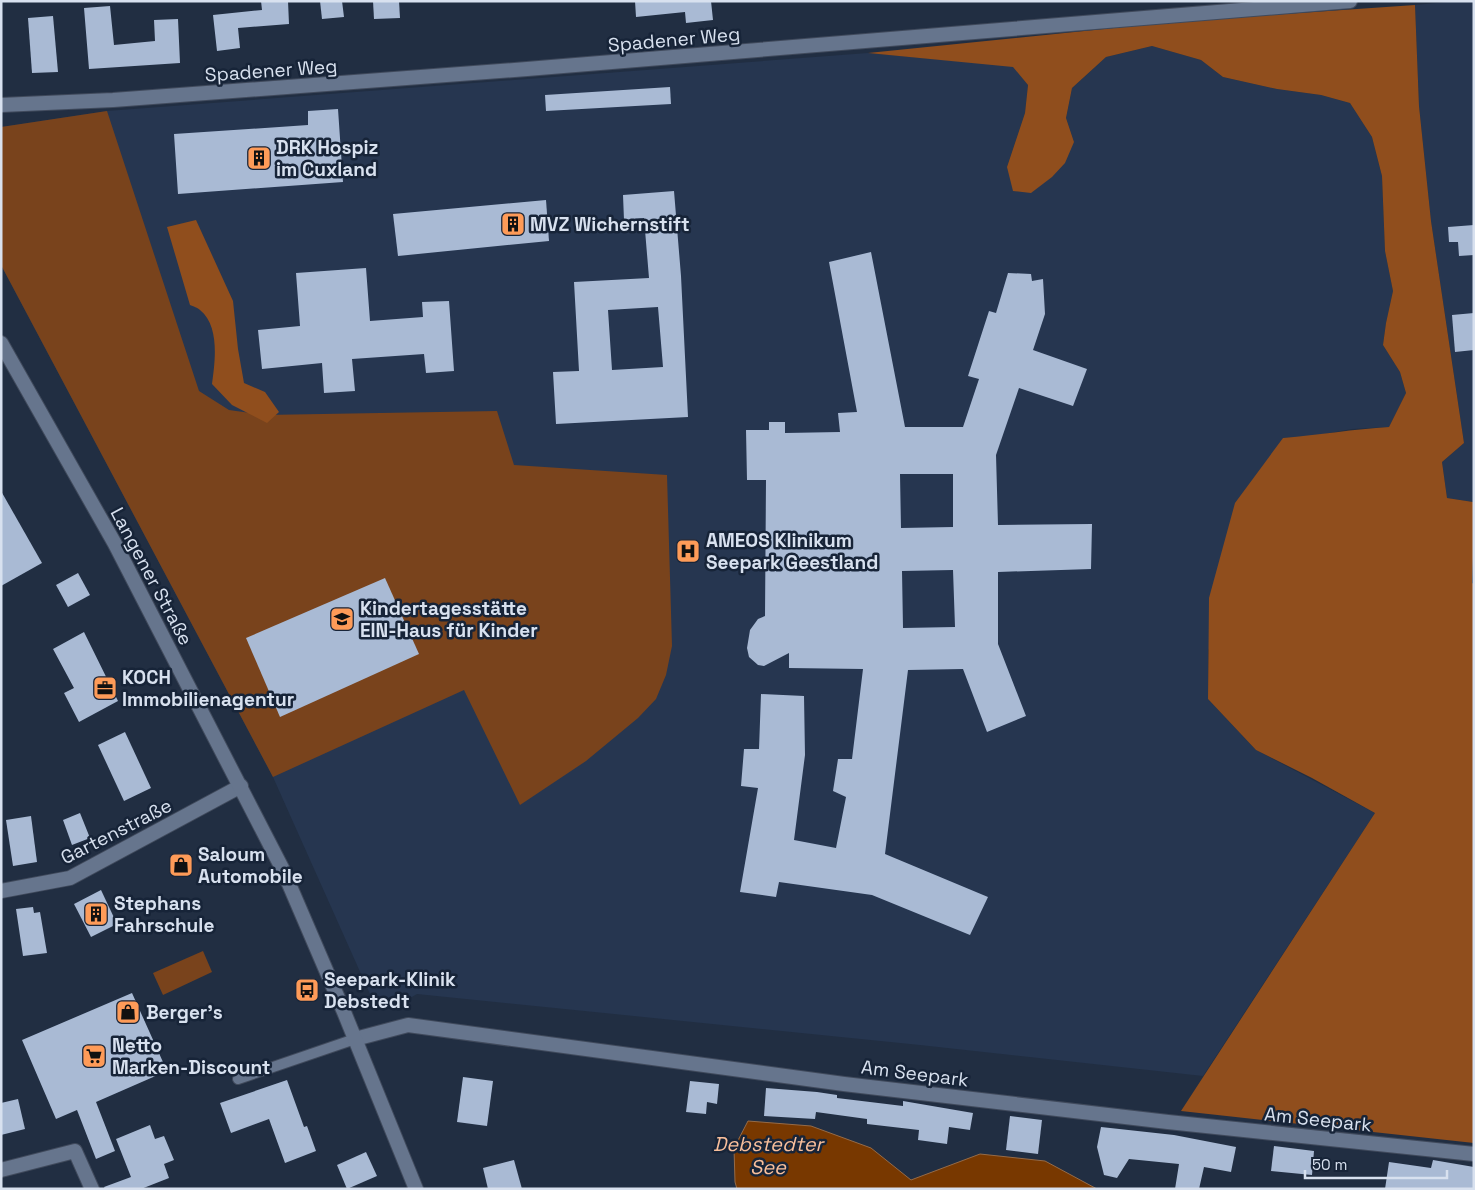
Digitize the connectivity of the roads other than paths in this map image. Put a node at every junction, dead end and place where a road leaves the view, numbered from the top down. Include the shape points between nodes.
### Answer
1 (1350, 1) edge
2 (1, 105) edge
3 (1, 343) edge
4 (241, 786) junction
5 (1, 890) edge
6 (355, 1039) junction
7 (238, 1080) dead end
8 (1474, 1154) edge
9 (1, 1170) edge
10 (92, 1189) edge
11 (416, 1189) edge

1 - 2 street, Spadener Weg via 527,69 113,100
3 - 4 street, Langener Straße via 115,544
4 - 5 street, Gartenstraße via 70,878
4 - 6 street, Langener Straße via 283,870
6 - 7 lane
6 - 8 street, Am Seepark via 408,1025 854,1085
6 - 11 street, Langener Straße
9 - 10 street via 76,1151

